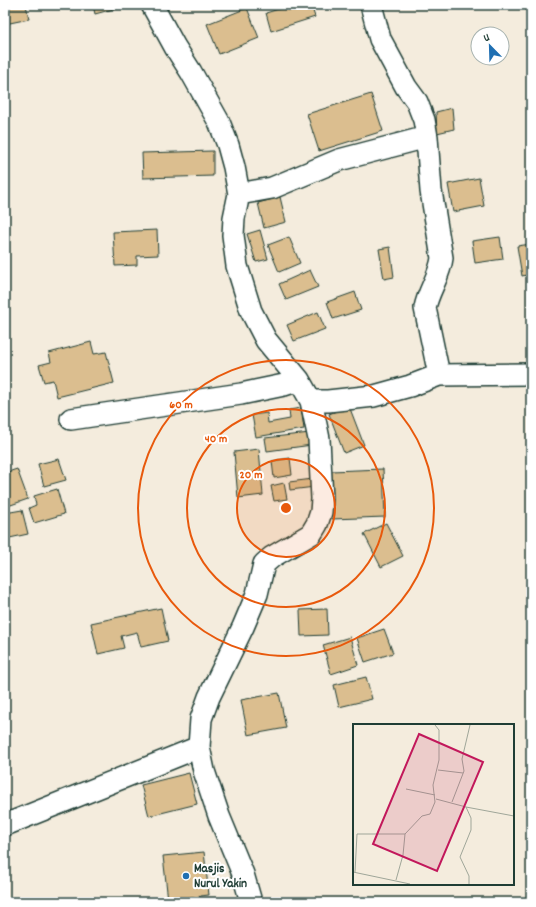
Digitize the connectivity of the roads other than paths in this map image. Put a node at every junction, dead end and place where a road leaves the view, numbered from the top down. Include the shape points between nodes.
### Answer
1 (152, 5) edge
2 (371, 5) edge
3 (427, 137) junction
4 (239, 194) junction
5 (531, 374) edge
6 (439, 375) junction
7 (299, 380) junction
8 (311, 401) junction
9 (71, 419) dead end
10 (199, 747) junction
11 (5, 825) edge
12 (251, 902) edge

1 - 4 street via 219,122 228,146
2 - 3 street via 380,39 417,102
3 - 4 street via 339,160 272,188
3 - 6 street via 442,258 425,308
4 - 7 street via 233,235 237,266 251,311 266,340
5 - 6 street
6 - 8 street via 374,396 328,402
7 - 8 street
7 - 9 street via 241,394
8 - 10 street via 320,447 321,512 311,534 264,564 257,594 201,719
10 - 11 street
10 - 12 street via 219,816 243,874

